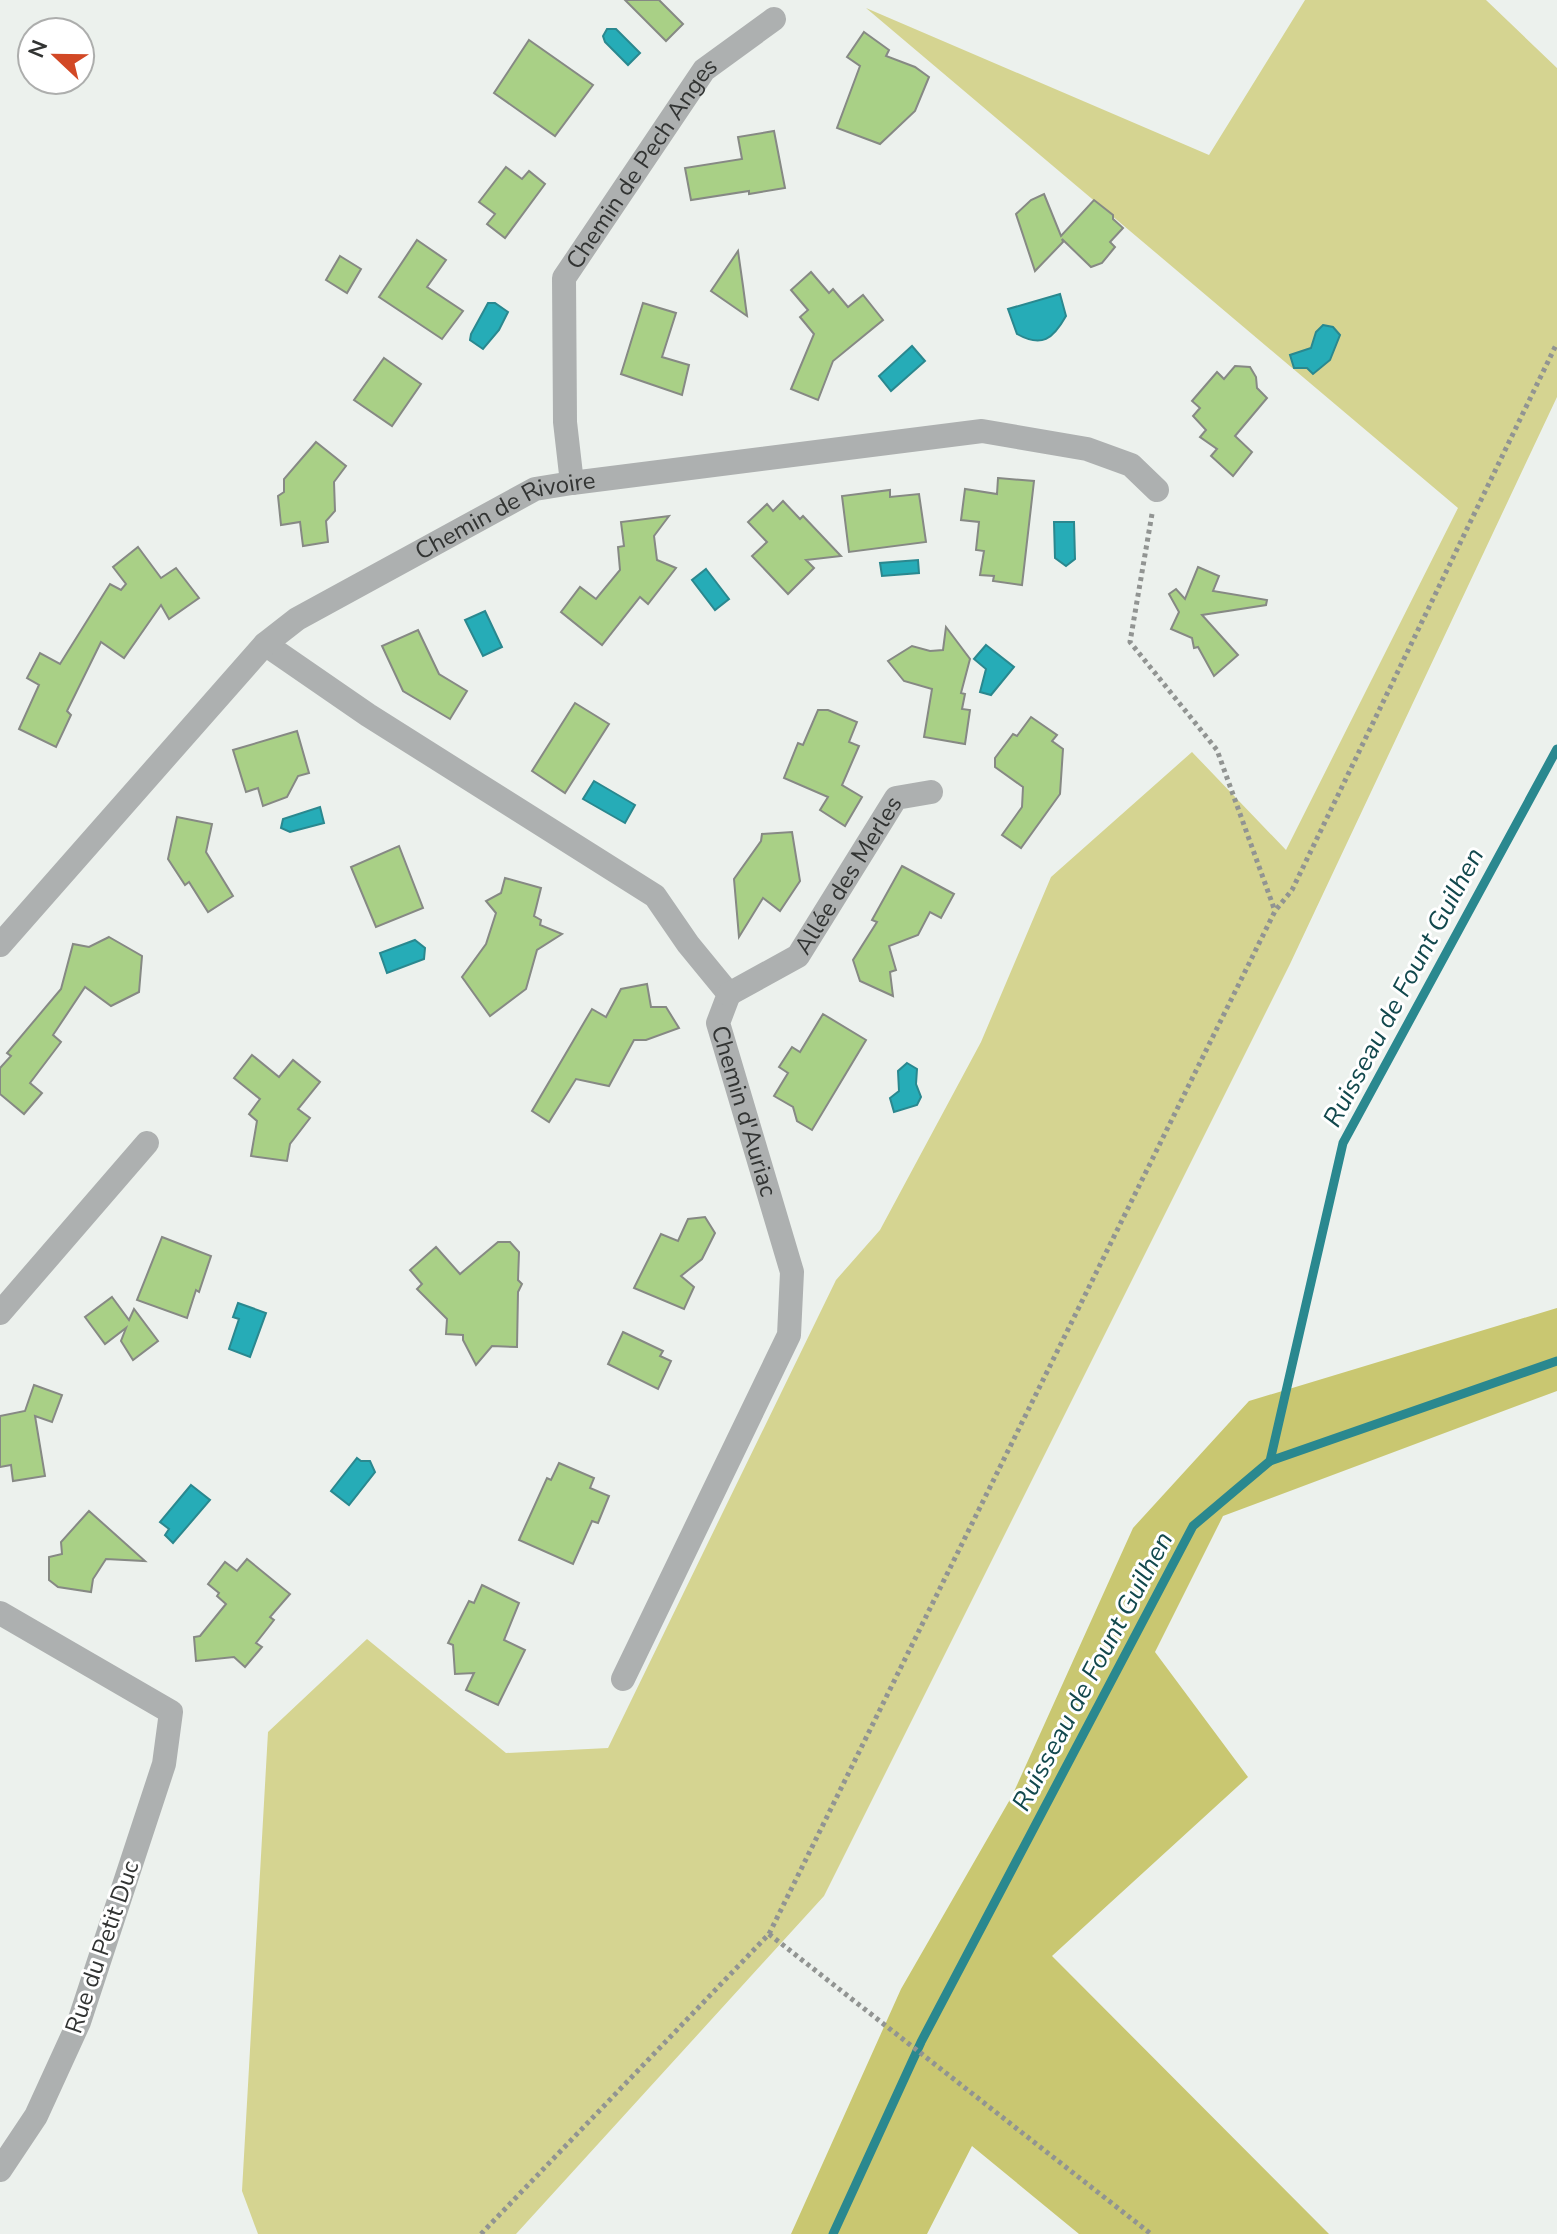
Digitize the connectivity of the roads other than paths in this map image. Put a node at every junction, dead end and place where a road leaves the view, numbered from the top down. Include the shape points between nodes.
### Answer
1 (774, 19) dead end
2 (572, 483) junction
3 (1157, 490) road end
4 (265, 644) junction
5 (931, 792) dead end
6 (0, 945) edge
7 (729, 994) junction
8 (147, 1143) dead end
9 (0, 1313) edge
10 (0, 1613) edge
11 (623, 1679) dead end
12 (0, 2170) edge

1 - 2 street, Chemin de Pech Anges via 704,70 564,278 565,422
2 - 3 street, Chemin de Rivoire via 982,431 1087,449 1131,465
2 - 4 street, Chemin de Rivoire via 535,489 297,619
4 - 6 street, Chemin de Rivoire
4 - 7 street, Chemin d'Auriac via 655,896
5 - 7 street, Allée des Merles via 896,798 798,956
7 - 11 street, Chemin d'Auriac via 718,1023 792,1272 789,1335
8 - 9 street
10 - 12 street, Rue du Petit Duc via 171,1712 164,1764 79,2022 36,2116

